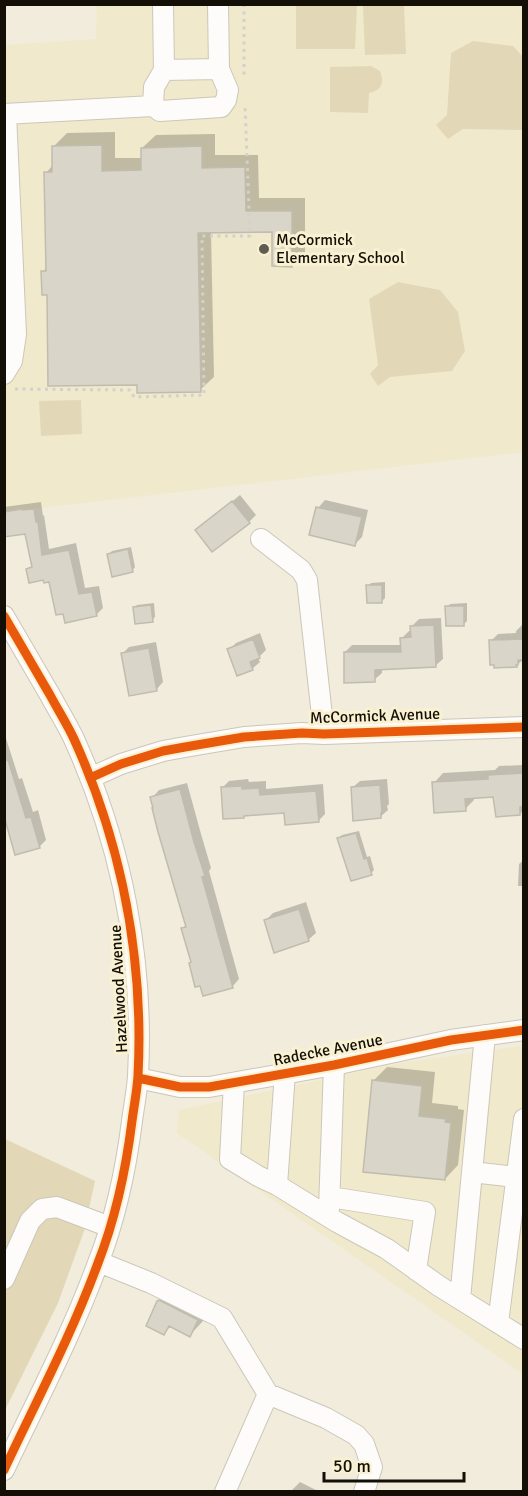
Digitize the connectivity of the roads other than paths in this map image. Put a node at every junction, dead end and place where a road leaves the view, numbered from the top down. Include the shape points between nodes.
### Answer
1 (163, 4) edge
2 (218, 4) edge
3 (219, 69) junction
4 (164, 70) junction
5 (153, 106) junction
6 (5, 114) edge
7 (8, 382) edge
8 (261, 539) dead end
9 (4, 616) edge
10 (524, 728) edge
11 (324, 734) junction
12 (90, 777) junction
13 (524, 1030) edge
14 (485, 1035) junction
15 (334, 1065) junction
16 (285, 1073) junction
17 (138, 1078) junction
18 (234, 1083) junction
19 (524, 1119) edge
20 (472, 1172) junction
21 (520, 1178) edge
22 (277, 1185) junction
23 (330, 1197) junction
24 (329, 1218) junction
25 (110, 1227) junction
26 (99, 1262) junction
27 (416, 1270) junction
28 (4, 1278) edge
29 (460, 1299) junction
30 (498, 1323) junction
31 (524, 1340) edge
32 (268, 1394) junction
33 (4, 1470) edge
34 (225, 1491) edge
35 (364, 1491) edge

1 - 4 street
2 - 3 street
3 - 4 street
3 - 5 street via 228,90 221,107 160,111
4 - 5 street via 154,87
5 - 6 street
6 - 7 street via 16,334
8 - 11 street via 301,570 307,580
9 - 12 street, Hazelwood Avenue via 73,737
10 - 11 street, McCormick Avenue
11 - 12 street, McCormick Avenue via 244,737 163,751
12 - 17 street, Hazelwood Avenue via 119,864 130,919 139,1019
13 - 14 street, Radecke Avenue
14 - 15 street, Radecke Avenue
14 - 20 street
15 - 16 street, Radecke Avenue
15 - 23 street
16 - 18 street, Radecke Avenue
16 - 22 street
17 - 18 street, Radecke Avenue via 180,1087
17 - 25 street, Hazelwood Avenue via 123,1180
18 - 22 street via 230,1159
19 - 21 street
20 - 21 street
20 - 29 street
21 - 30 street
22 - 24 street
23 - 24 street
23 - 27 street via 425,1212
24 - 27 street via 387,1249
25 - 26 street, Hazelwood Avenue
25 - 28 street via 57,1207 42,1209 30,1221
26 - 32 street via 222,1318
26 - 33 street, Hazelwood Avenue
27 - 29 street
29 - 30 street
30 - 31 street
32 - 34 street
32 - 35 street via 356,1435 364,1444 372,1467

